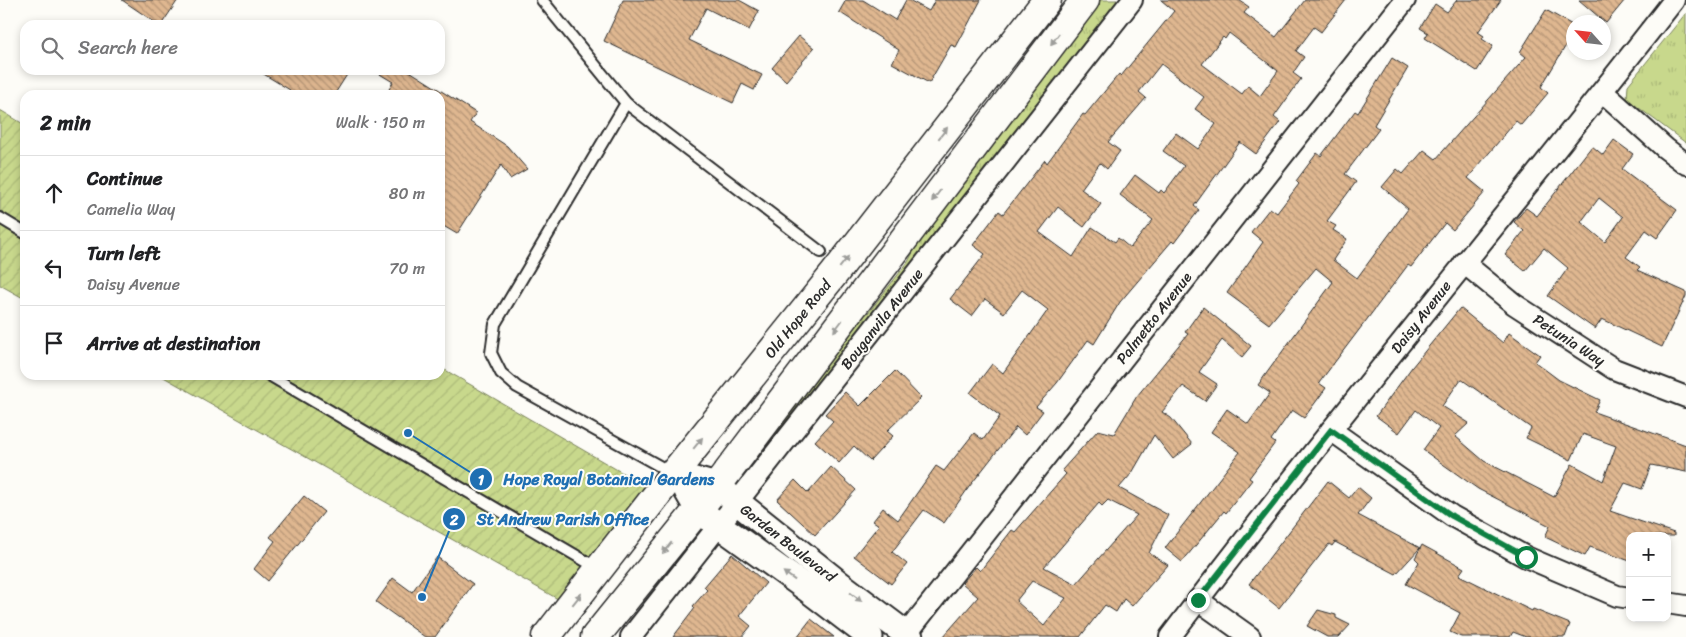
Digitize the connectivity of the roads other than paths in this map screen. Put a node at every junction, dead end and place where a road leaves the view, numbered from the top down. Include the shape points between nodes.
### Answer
1 (542, 0) edge
2 (1047, 0) edge
3 (1085, 0) edge
4 (1132, 0) edge
5 (1405, 0) edge
6 (1674, 0) edge
7 (1602, 92) junction
8 (626, 102) junction
9 (1686, 164) edge
10 (0, 218) edge
11 (20, 230) edge
12 (821, 252) dead end
13 (1464, 263) junction
14 (277, 380) edge
15 (1686, 397) edge
16 (1331, 430) junction
17 (673, 474) junction
18 (727, 495) junction
19 (698, 510) junction
20 (719, 526) junction
21 (600, 570) junction
22 (1626, 597) edge
23 (1198, 600) junction
24 (1671, 604) edge
25 (1686, 606) edge
26 (906, 636) edge
27 (546, 637) edge
28 (595, 637) edge
29 (631, 637) edge
30 (870, 637) edge
31 (1170, 637) edge
32 (1250, 637) edge

1 - 8 lane
17 -> 2 main road, Old Hope Road
3 -> 18 main road
4 - 18 street, Bouganvila Avenue
5 - 26 street, Palmetto Avenue
6 - 7 street, Daisy Avenue
7 - 9 street
7 - 13 street, Daisy Avenue
8 - 12 lane
8 - 17 lane via 495,324 491,353 501,373 517,387
10 - 11 lane
13 - 15 street, Petunia Way via 1514,304 1614,369
13 - 16 street, Daisy Avenue
14 - 21 lane
16 - 22 street via 1452,516 1526,557
16 - 23 street, Daisy Avenue
17 - 18 street, Garden Boulevard
17 - 19 street, Garden Boulevard
17 - 21 main road, Old Hope Road
18 - 19 main road
18 - 20 street, Bouganvila Avenue
18 -> 26 street, Garden Boulevard
19 - 20 street, Garden Boulevard
19 -> 28 main road
20 - 29 street, Bouganvila Avenue
30 -> 20 street, Garden Boulevard
27 -> 21 main road, Old Hope Road
23 - 31 street, Daisy Avenue
23 - 32 street
24 - 25 street

